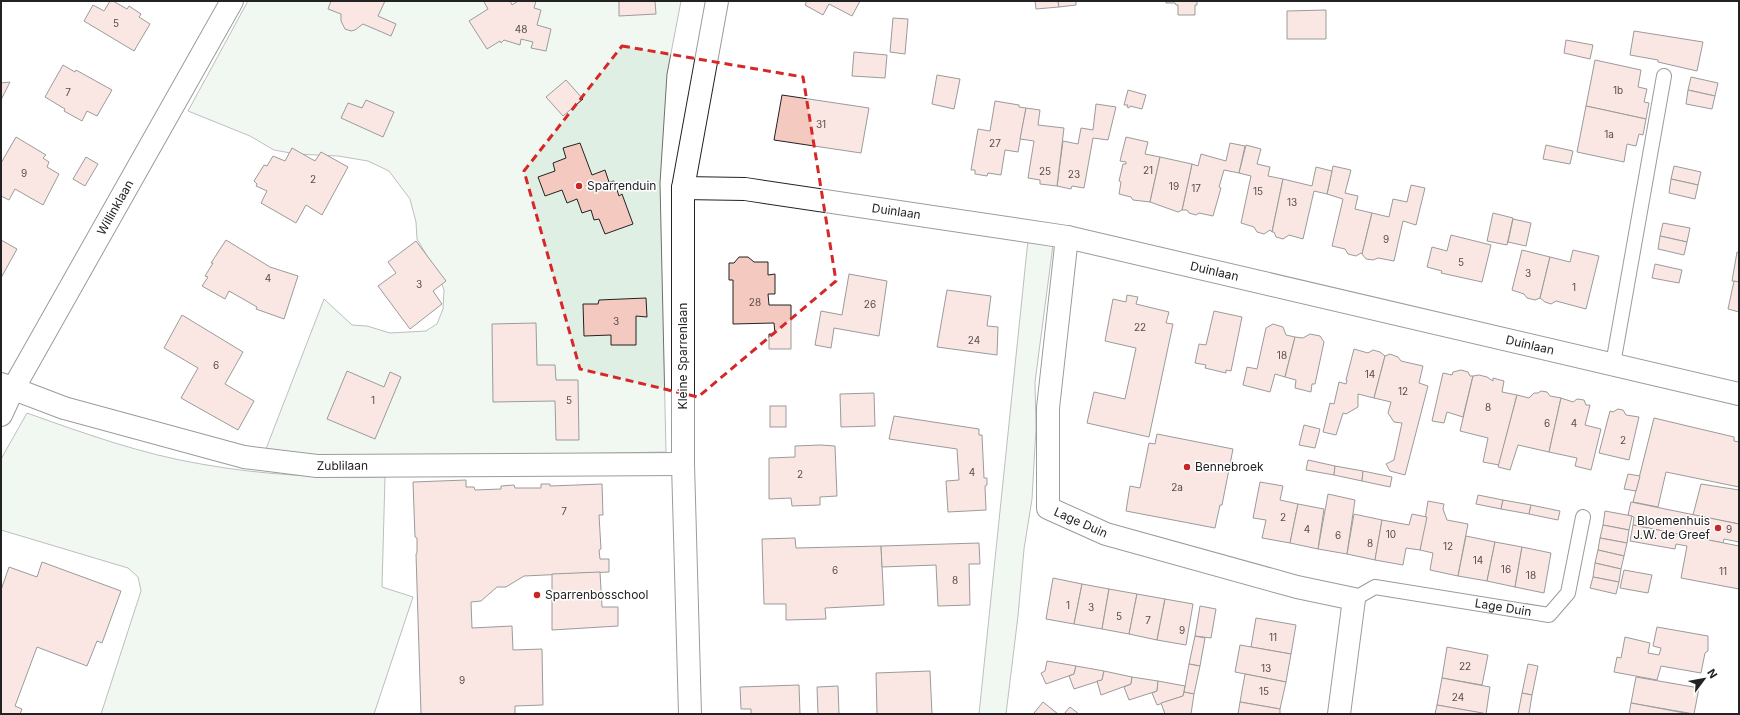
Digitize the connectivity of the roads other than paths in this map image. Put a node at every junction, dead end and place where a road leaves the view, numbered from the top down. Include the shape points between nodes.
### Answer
1 (232, 1) edge
2 (717, 1) edge
3 (1664, 76) dead end
4 (683, 188) junction
5 (1066, 237) junction
6 (1613, 364) junction
7 (7, 387) edge
8 (1739, 394) edge
9 (1, 415) edge
10 (683, 464) junction
11 (1583, 517) dead end
12 (1354, 599) junction
13 (690, 714) edge
14 (1339, 714) edge

1 - 7 street, Willinklaan
2 - 4 street, Kleine Sparrenlaan
3 - 6 lane
4 - 5 street, Duinlaan via 745,189
4 - 10 street, Kleine Sparrenlaan
5 - 6 street, Duinlaan
5 - 12 street, Lage Duin via 1048,408 1048,508 1106,534 1297,587
6 - 8 street, Duinlaan
7 - 9 street, Willinklaan
7 - 10 street, Zublilaan via 64,408 244,457 317,466
10 - 13 street, Kleine Sparrenlaan
11 - 12 lane, Lage Duin via 1568,593 1549,615 1375,587
12 - 14 street

